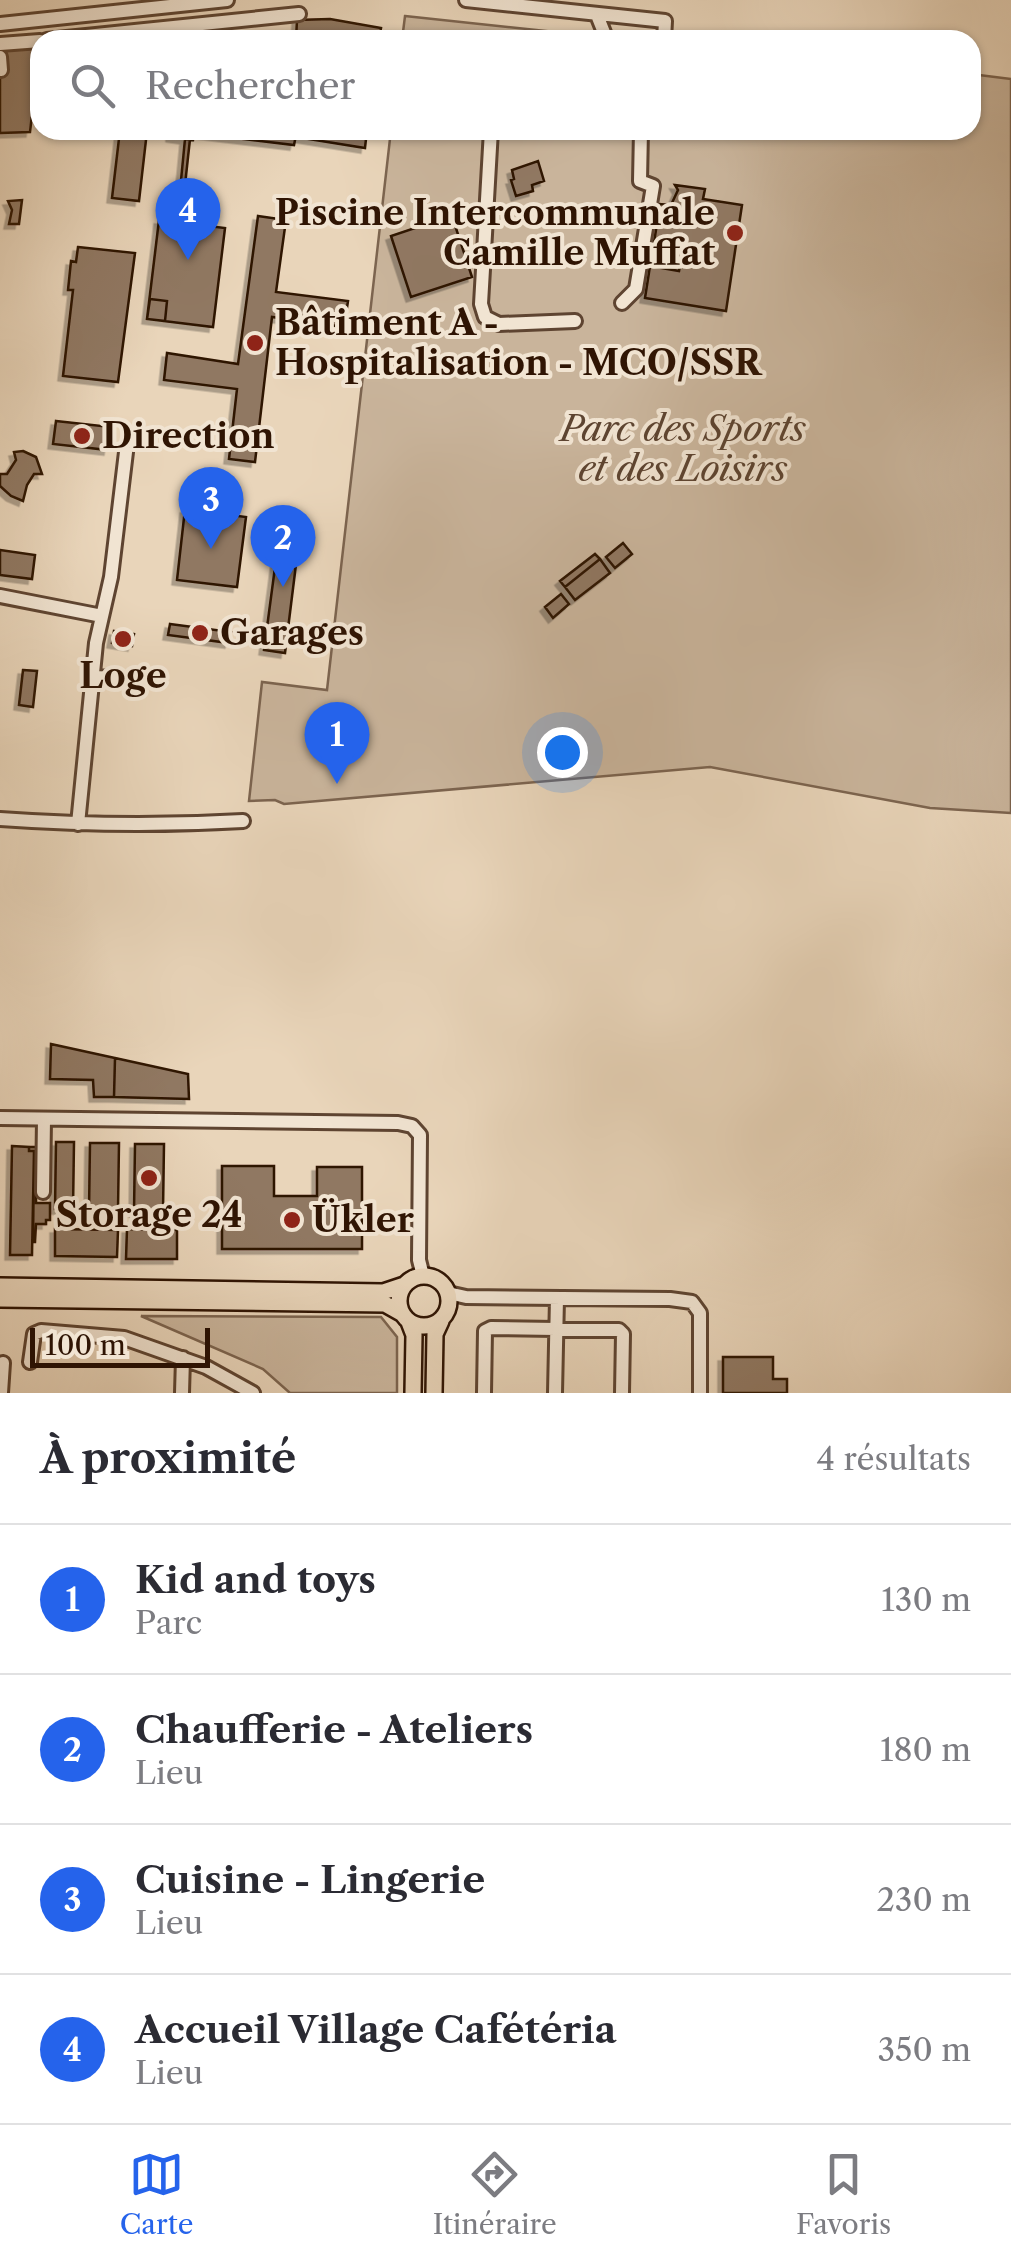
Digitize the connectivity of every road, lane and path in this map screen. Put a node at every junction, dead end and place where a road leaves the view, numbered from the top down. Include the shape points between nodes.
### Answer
1 (226, 0) edge
2 (466, 0) edge
3 (479, 1) edge
4 (299, 14) dead end
5 (597, 15) junction
6 (0, 24) edge
7 (141, 30) edge
8 (603, 30) edge
9 (665, 30) edge
10 (30, 41) edge
11 (0, 44) edge
12 (0, 58) edge
13 (1, 70) edge
14 (490, 140) edge
15 (641, 140) edge
16 (622, 303) dead end
17 (575, 321) dead end
18 (126, 452) dead end
19 (0, 596) edge
20 (102, 616) junction
21 (94, 677) junction
22 (116, 678) dead end
23 (0, 818) edge
24 (242, 821) dead end
25 (78, 824) junction
26 (0, 1118) edge
27 (44, 1119) junction
28 (44, 1192) dead end
29 (423, 1276) junction
30 (404, 1285) junction
31 (0, 1286) edge
32 (448, 1293) junction
33 (557, 1298) junction
34 (0, 1299) edge
35 (405, 1317) junction
36 (441, 1320) junction
37 (556, 1329) junction
38 (182, 1358) junction
39 (30, 1362) dead end
40 (3, 1364) dead end
41 (2, 1393) edge
42 (182, 1393) edge
43 (253, 1393) edge
44 (413, 1393) edge
45 (434, 1393) edge
46 (484, 1393) edge
47 (555, 1393) edge
48 (622, 1393) edge
49 (700, 1393) edge

1 - 6 street
2 - 3 street
3 - 5 street
4 - 7 street
5 - 8 street
5 - 9 street via 665,21
10 - 11 street
12 - 13 street
14 - 17 street via 482,310 499,324
15 - 16 street via 640,181 653,186 636,289
18 - 20 street
19 - 20 street
20 - 21 street
21 - 22 street
21 - 25 street
23 - 25 street
24 - 25 street
26 - 27 street
27 - 28 street
27 - 29 street via 412,1126 420,1136
29 - 30 main road
29 - 32 main road via 439,1280
30 - 31 main road via 383,1292
30 - 35 main road via 399,1298
32 - 33 street
32 - 36 main road
33 - 37 street
33 - 49 street via 692,1302 700,1312
34 - 35 main road via 384,1304
35 - 36 main road via 425,1327
35 - 44 main road via 414,1334
36 - 45 main road
37 - 46 street via 485,1331
37 - 47 street
37 - 48 street via 619,1330
38 - 39 street via 124,1338 40,1332 34,1334
38 - 42 street
38 - 43 street
40 - 41 street

